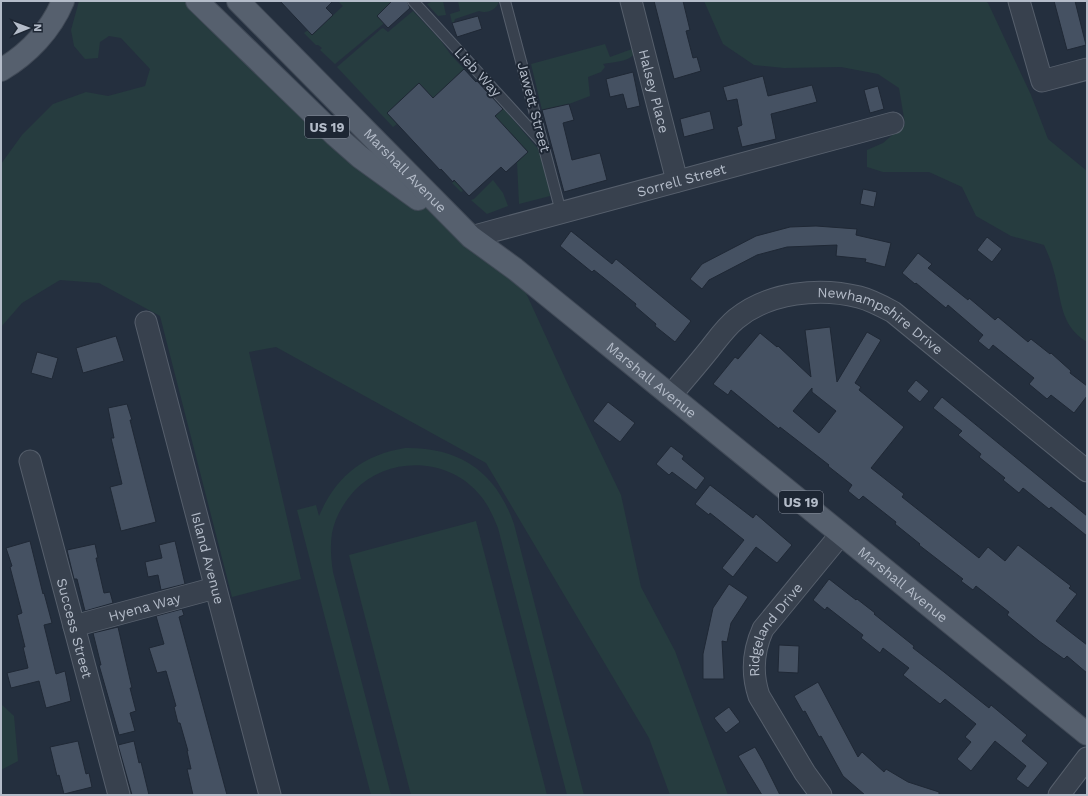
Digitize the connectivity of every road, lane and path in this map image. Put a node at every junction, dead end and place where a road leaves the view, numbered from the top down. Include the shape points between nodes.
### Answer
1 (63, 1) edge
2 (197, 1) edge
3 (238, 1) edge
4 (412, 1) edge
5 (506, 1) edge
6 (631, 1) edge
7 (1019, 1) edge
8 (1087, 69) edge
9 (1, 70) edge
10 (893, 123) dead end
11 (543, 142) junction
12 (677, 181) junction
13 (562, 212) junction
14 (471, 237) junction
15 (146, 322) dead end
16 (671, 395) junction
17 (30, 461) dead end
18 (1087, 471) edge
19 (841, 534) junction
20 (215, 588) junction
21 (74, 626) junction
22 (1087, 734) edge
23 (1087, 758) edge
24 (119, 795) edge
25 (270, 795) edge
26 (821, 795) edge
27 (1058, 795) edge

1 - 9 main road via 51,23 34,44
2 - 14 main road, US 19 via 335,135 366,161
3 - 14 main road, Marshall Avenue / US 19
4 - 11 lane, Lieb Way
5 - 11 lane, Jawett Street
6 - 12 street, Halsey Place
7 - 8 street via 1042,82
10 - 12 street, Sorrell Street
11 - 13 lane, Jawett Street
12 - 13 street, Sorrell Street
13 - 14 street, Sorrell Street
14 - 16 main road, Marshall Avenue / US 19 via 515,269
15 - 20 street, Island Avenue
16 - 18 street, Newhampshire Drive via 726,329 750,310 777,299 801,294 819,292 860,297 893,312
16 - 19 main road, Marshall Avenue / US 19
17 - 21 street, Success Street
19 - 22 main road, Marshall Avenue / US 19
19 - 26 street, Ridgeland Drive via 763,629 757,642 753,669 759,696 804,774
20 - 21 street, Hyena Way
20 - 25 street, Island Avenue
21 - 24 street, Success Street
23 - 27 street

